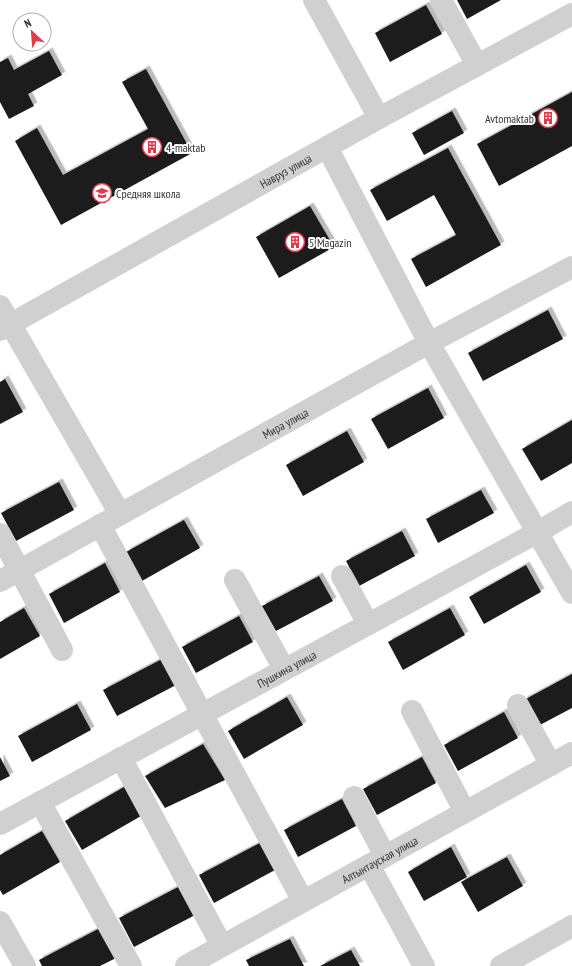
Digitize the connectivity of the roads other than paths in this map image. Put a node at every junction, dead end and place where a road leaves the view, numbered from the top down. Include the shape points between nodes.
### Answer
1 (314, 0) edge
2 (441, 0) edge
3 (572, 14) edge
4 (477, 65) junction
5 (379, 118) junction
6 (326, 148) junction
7 (572, 267) edge
8 (3, 320) edge
9 (429, 343) junction
10 (572, 512) edge
11 (120, 514) junction
12 (100, 525) junction
13 (538, 532) junction
14 (0, 534) edge
15 (19, 570) junction
16 (342, 576) dead end
17 (235, 580) dead end
18 (0, 581) edge
19 (572, 593) edge
20 (368, 624) junction
21 (62, 650) dead end
22 (284, 669) junction
23 (518, 705) dead end
24 (412, 711) dead end
25 (202, 714) junction
26 (572, 753) edge
27 (121, 758) junction
28 (551, 765) junction
29 (354, 797) dead end
30 (40, 802) junction
31 (465, 812) junction
32 (0, 824) edge
33 (377, 860) junction
34 (303, 901) junction
35 (0, 922) edge
36 (572, 926) edge
37 (222, 946) junction
38 (25, 966) edge
39 (131, 966) edge
40 (186, 966) edge
41 (424, 966) edge
42 (501, 966) edge

1 - 5 street
2 - 4 street
3 - 4 street, Навруз улица
4 - 5 street, Навруз улица
5 - 6 street, Навруз улица
6 - 8 street, Навруз улица
6 - 9 street
7 - 9 street, Мира улица
8 - 11 street
9 - 11 street, Мира улица
9 - 13 street
10 - 13 street, Пушкина улица
11 - 12 street, Мира улица
12 - 15 street, Мира улица
12 - 25 street
13 - 19 street
13 - 20 street, Пушкина улица
14 - 15 street
15 - 18 street, Мира улица
15 - 21 street
16 - 20 street
17 - 22 street
20 - 22 street, Пушкина улица
22 - 25 street, Пушкина улица
23 - 28 street
24 - 31 street
25 - 27 street, Пушкина улица
25 - 34 street
26 - 28 street, Алтынтауская улица
27 - 30 street, Пушкина улица
27 - 37 street
28 - 31 street, Алтынтауская улица
29 - 33 street
30 - 32 street, Пушкина улица
30 - 39 street
31 - 33 street, Алтынтауская улица
33 - 34 street, Алтынтауская улица
33 - 41 street
34 - 37 street, Алтынтауская улица
35 - 38 street
36 - 42 street
37 - 40 street, Алтынтауская улица

